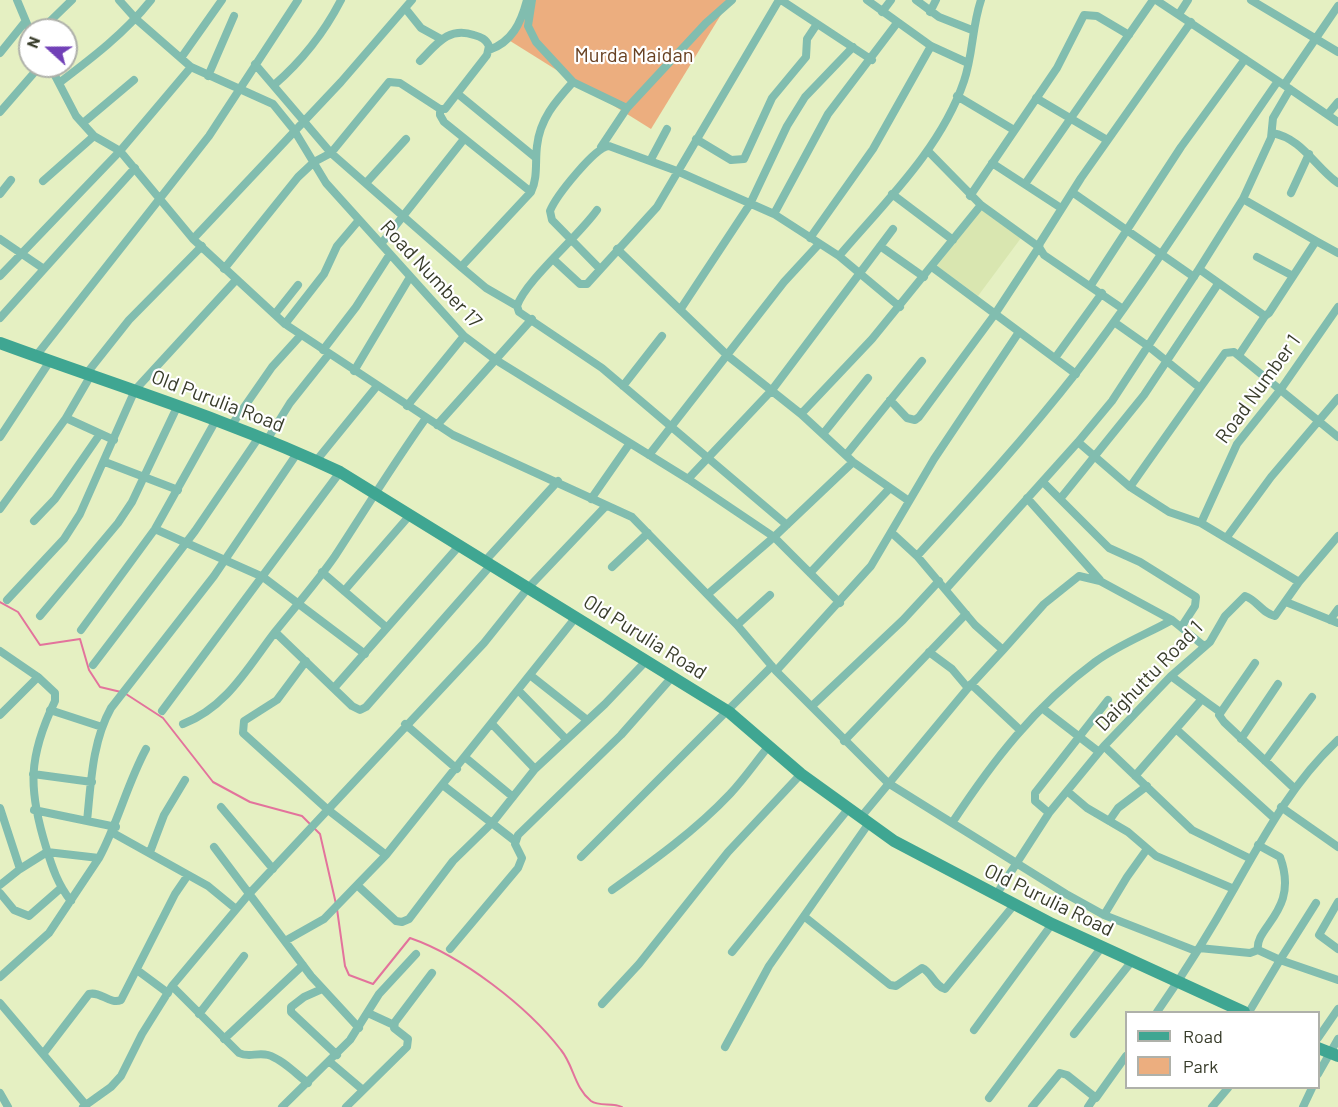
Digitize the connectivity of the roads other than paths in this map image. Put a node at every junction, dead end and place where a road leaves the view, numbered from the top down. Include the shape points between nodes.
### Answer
1 (17, 0) edge
2 (72, 0) edge
3 (119, 0) edge
4 (151, 0) edge
5 (222, 0) edge
6 (298, 0) edge
7 (341, 0) edge
8 (412, 0) edge
9 (527, 0) edge
10 (532, 0) edge
11 (732, 0) edge
12 (780, 0) edge
13 (867, 0) edge
14 (891, 0) edge
15 (916, 0) edge
16 (936, 0) edge
17 (981, 0) edge
18 (1154, 0) edge
19 (1188, 0) edge
20 (1251, 0) edge
21 (1338, 6) edge
22 (405, 8) junction
23 (882, 12) junction
24 (930, 12) junction
25 (1179, 14) junction
26 (234, 16) dead end
27 (24, 18) edge
28 (53, 18) edge
29 (136, 19) junction
30 (1191, 22) junction
31 (897, 23) junction
32 (817, 24) junction
33 (972, 30) junction
34 (18, 31) edge
35 (1129, 35) junction
36 (441, 39) junction
37 (1317, 40) junction
38 (931, 46) junction
39 (853, 47) junction
40 (489, 50) junction
41 (1338, 52) edge
42 (0, 53) edge
43 (181, 58) junction
44 (1245, 59) junction
45 (872, 60) junction
46 (420, 62) dead end
47 (968, 63) junction
48 (255, 64) junction
49 (191, 67) junction
50 (208, 76) junction
51 (30, 78) edge
52 (56, 78) edge
53 (134, 81) dead end
54 (573, 82) junction
55 (59, 83) junction
56 (274, 85) junction
57 (1284, 85) junction
58 (239, 89) junction
59 (458, 94) junction
60 (957, 96) junction
61 (1036, 98) junction
62 (1338, 102) edge
63 (627, 108) junction
64 (440, 109) junction
65 (0, 112) edge
66 (1328, 114) junction
67 (1070, 118) junction
68 (305, 119) junction
69 (1338, 122) edge
70 (82, 123) junction
71 (668, 129) dead end
72 (294, 130) junction
73 (1014, 130) junction
74 (1272, 133) junction
75 (94, 136) junction
76 (406, 139) dead end
77 (464, 139) junction
78 (696, 139) junction
79 (1107, 140) junction
80 (601, 148) junction
81 (120, 151) junction
82 (928, 151) junction
83 (331, 153) junction
84 (1310, 154) junction
85 (536, 158) junction
86 (650, 161) junction
87 (314, 162) junction
88 (992, 163) junction
89 (135, 168) junction
90 (677, 171) junction
91 (11, 180) dead end
92 (43, 181) dead end
93 (366, 183) junction
94 (1338, 183) edge
95 (1025, 184) junction
96 (531, 192) junction
97 (1072, 192) junction
98 (1291, 193) dead end
99 (0, 194) edge
100 (892, 194) junction
101 (970, 195) junction
102 (159, 196) junction
103 (1243, 199) junction
104 (750, 204) junction
105 (981, 205) junction
106 (1061, 208) junction
107 (597, 210) dead end
108 (774, 214) junction
109 (404, 217) junction
110 (359, 220) junction
111 (893, 229) dead end
112 (1126, 230) junction
113 (810, 238) junction
114 (0, 239) edge
115 (193, 239) junction
116 (953, 240) junction
117 (572, 241) junction
118 (1316, 241) junction
119 (381, 244) junction
120 (819, 244) junction
121 (202, 246) junction
122 (880, 246) junction
123 (1039, 247) junction
124 (616, 249) junction
125 (21, 253) junction
126 (1161, 253) junction
127 (1338, 253) edge
128 (390, 254) junction
129 (839, 256) junction
130 (1257, 256) dead end
131 (554, 260) junction
132 (461, 267) junction
133 (932, 267) junction
134 (224, 268) junction
135 (44, 269) junction
136 (600, 269) junction
137 (860, 272) junction
138 (1197, 274) junction
139 (0, 276) edge
140 (924, 276) junction
141 (1293, 276) junction
142 (410, 277) junction
143 (236, 280) junction
144 (1218, 284) junction
145 (298, 285) dead end
146 (1091, 285) junction
147 (1102, 293) junction
148 (517, 306) junction
149 (900, 307) junction
150 (1338, 307) edge
151 (1123, 309) junction
152 (680, 310) junction
153 (274, 314) junction
154 (995, 314) junction
155 (1265, 316) junction
156 (0, 318) edge
157 (532, 320) junction
158 (1114, 322) junction
159 (285, 324) junction
160 (1019, 332) junction
161 (301, 335) junction
162 (464, 336) junction
163 (662, 336) dead end
164 (1, 345) edge
165 (1148, 346) junction
166 (326, 352) junction
167 (1239, 355) junction
168 (36, 356) junction
169 (728, 356) junction
170 (1055, 358) junction
171 (496, 360) junction
172 (50, 361) junction
173 (922, 362) dead end
174 (1167, 362) junction
175 (354, 371) junction
176 (89, 374) junction
177 (1076, 374) junction
178 (868, 378) dead end
179 (377, 386) junction
180 (623, 386) junction
181 (1200, 388) junction
182 (1281, 389) junction
183 (135, 390) junction
184 (772, 390) junction
185 (1338, 398) edge
186 (890, 400) junction
187 (178, 405) junction
188 (406, 406) junction
189 (801, 414) junction
190 (66, 418) junction
191 (426, 418) junction
192 (216, 420) junction
193 (1318, 422) junction
194 (437, 425) junction
195 (231, 426) junction
196 (672, 427) junction
197 (100, 434) junction
198 (822, 434) junction
199 (0, 437) edge
200 (1338, 437) edge
201 (263, 438) junction
202 (114, 440) junction
203 (1078, 442) junction
204 (630, 443) junction
205 (298, 452) junction
206 (649, 454) junction
207 (846, 455) junction
208 (1096, 457) junction
209 (709, 459) junction
210 (316, 461) junction
211 (105, 462) junction
212 (853, 462) junction
213 (340, 472) junction
214 (146, 477) junction
215 (688, 479) junction
216 (558, 481) junction
217 (1043, 482) junction
218 (1130, 487) junction
219 (889, 489) junction
220 (178, 490) junction
221 (374, 492) junction
222 (1027, 498) junction
223 (591, 499) junction
224 (1060, 499) junction
225 (909, 501) junction
226 (605, 507) junction
227 (0, 509) edge
228 (410, 515) junction
229 (34, 521) dead end
230 (1201, 523) junction
231 (787, 525) junction
232 (155, 530) junction
233 (648, 533) junction
234 (892, 533) junction
235 (774, 537) junction
236 (1227, 537) junction
237 (1336, 543) edge
238 (184, 544) junction
239 (459, 546) junction
240 (917, 556) junction
241 (224, 560) junction
242 (488, 563) junction
243 (612, 567) dead end
244 (322, 572) junction
245 (810, 573) junction
246 (263, 577) junction
247 (1100, 581) junction
248 (1299, 582) junction
249 (943, 585) junction
250 (528, 588) junction
251 (344, 591) junction
252 (708, 594) junction
253 (770, 595) dead end
254 (7, 600) dead end
255 (1286, 602) junction
256 (297, 603) junction
257 (840, 603) junction
258 (1338, 609) edge
259 (966, 614) junction
260 (40, 616) dead end
261 (576, 617) junction
262 (1172, 620) junction
263 (1334, 621) edge
264 (737, 625) junction
265 (386, 627) junction
266 (1182, 627) junction
267 (81, 630) dead end
268 (275, 632) junction
269 (1204, 646) junction
270 (1003, 650) junction
271 (0, 651) edge
272 (929, 652) junction
273 (365, 654) junction
274 (647, 660) junction
275 (306, 661) junction
276 (1254, 663) dead end
277 (93, 665) dead end
278 (774, 669) junction
279 (530, 675) junction
280 (673, 676) junction
281 (1171, 676) junction
282 (38, 677) junction
283 (1278, 684) dead end
284 (969, 686) junction
285 (334, 688) junction
286 (518, 690) junction
287 (1312, 697) dead end
288 (1202, 699) junction
289 (1108, 700) dead end
290 (812, 706) junction
291 (1042, 708) junction
292 (50, 710) junction
293 (162, 711) dead end
294 (729, 712) junction
295 (1220, 712) junction
296 (0, 715) edge
297 (587, 720) junction
298 (183, 724) dead end
299 (405, 724) junction
300 (492, 724) junction
301 (102, 727) junction
302 (1176, 729) junction
303 (1020, 730) junction
304 (1079, 737) junction
305 (566, 739) junction
306 (1242, 739) junction
307 (1338, 740) edge
308 (844, 741) junction
309 (768, 747) junction
310 (146, 749) dead end
311 (1101, 749) junction
312 (466, 758) junction
313 (1265, 761) junction
314 (535, 769) junction
315 (457, 770) junction
316 (33, 774) junction
317 (801, 774) junction
318 (1135, 776) junction
319 (185, 780) dead end
320 (92, 782) junction
321 (888, 783) junction
322 (444, 786) junction
323 (1147, 786) junction
324 (1295, 789) junction
325 (1067, 792) junction
326 (513, 797) junction
327 (221, 807) dead end
328 (1281, 807) junction
329 (0, 808) edge
330 (849, 808) junction
331 (327, 809) junction
332 (34, 810) junction
333 (1049, 813) junction
334 (1274, 818) junction
335 (865, 820) junction
336 (87, 821) junction
337 (1109, 821) junction
338 (493, 822) junction
339 (952, 823) junction
340 (114, 830) junction
341 (514, 841) junction
342 (1258, 845) junction
343 (214, 847) dead end
344 (1338, 847) edge
345 (1147, 849) junction
346 (47, 852) junction
347 (150, 852) junction
348 (386, 855) junction
349 (581, 856) dead end
350 (99, 858) junction
351 (1251, 859) junction
352 (1015, 865) junction
353 (273, 868) junction
354 (20, 869) junction
355 (188, 875) junction
356 (0, 885) edge
357 (357, 885) junction
358 (61, 888) junction
359 (1234, 889) junction
360 (612, 890) dead end
361 (0, 893) edge
362 (249, 894) junction
363 (996, 895) junction
364 (71, 901) junction
365 (1316, 903) dead end
366 (1338, 903) edge
367 (1014, 905) junction
368 (236, 909) junction
369 (1104, 915) junction
370 (805, 917) junction
371 (1052, 924) junction
372 (285, 941) junction
373 (1101, 948) junction
374 (450, 949) dead end
375 (1338, 949) edge
376 (1258, 950) junction
377 (1197, 951) junction
378 (732, 952) dead end
379 (416, 954) dead end
380 (244, 956) dead end
381 (1280, 960) junction
382 (1132, 961) junction
383 (303, 965) junction
384 (137, 970) junction
385 (432, 973) dead end
386 (0, 977) edge
387 (1338, 980) edge
388 (1178, 982) junction
389 (322, 989) junction
390 (170, 990) junction
391 (0, 1003) edge
392 (602, 1004) dead end
393 (1338, 1009) edge
394 (1158, 1011) edge
395 (1242, 1011) edge
396 (1250, 1011) edge
397 (368, 1013) junction
398 (199, 1014) junction
399 (394, 1025) junction
400 (359, 1028) junction
401 (974, 1030) dead end
402 (1074, 1034) dead end
403 (1320, 1035) edge
404 (224, 1039) junction
405 (1338, 1039) edge
406 (725, 1047) dead end
407 (1328, 1052) edge
408 (43, 1054) junction
409 (337, 1054) junction
410 (1125, 1057) edge
411 (330, 1062) junction
412 (1320, 1070) edge
413 (308, 1083) junction
414 (1227, 1089) edge
415 (1312, 1089) edge
416 (363, 1090) junction
417 (0, 1093) edge
418 (989, 1098) dead end
419 (1094, 1098) junction
420 (84, 1106) edge
421 (8, 1107) edge
422 (282, 1107) edge
423 (346, 1107) edge
424 (1032, 1107) edge
425 (1088, 1107) edge
426 (1212, 1107) edge
427 (1303, 1107) edge

1 - 27 street
2 - 28 street
3 - 29 street, Road Number 17
4 - 29 street
5 - 43 street
6 - 48 street
7 - 56 street via 313,45
8 - 22 street
9 - 40 street via 519,27 508,40
10 - 54 street via 528,26 536,42
11 - 63 street
12 - 32 street
12 - 78 street
13 - 23 street
14 - 23 street
15 - 24 street
16 - 24 street
17 - 33 street
18 - 25 street
18 - 35 street
19 - 25 street
20 - 37 street
21 - 37 street
22 - 36 street via 421,28
22 - 68 street
23 - 31 street
24 - 33 street
25 - 30 street
26 - 50 street
29 - 43 street, Road Number 17
29 - 55 street
30 - 44 street
30 - 79 street
31 - 38 street
31 - 45 street
32 - 39 street
32 - 78 street via 807,39 806,57 772,98 744,159 731,160
33 - 47 street
34 - 42 street
35 - 61 street via 1097,16 1084,15 1057,68
35 - 67 street
36 - 40 street via 453,33 469,33 488,42
36 - 46 street
37 - 41 street
37 - 57 street
38 - 47 street
38 - 113 street via 873,149
39 - 45 street
39 - 104 street via 805,97
40 - 59 street
43 - 49 street, Road Number 17
44 - 57 street
44 - 112 street via 1180,147
45 - 108 street via 828,114
47 - 60 street
48 - 56 street
48 - 58 street
49 - 50 street, Road Number 17
49 - 81 street
50 - 58 street, Road Number 17
51 - 65 street
52 - 55 street
53 - 70 street
54 - 63 street
54 - 85 street via 544,118
55 - 70 street
56 - 68 street
57 - 66 street
57 - 74 street
57 - 126 street
58 - 72 street, Road Number 17 via 273,104
58 - 102 street via 209,136
59 - 64 street via 446,109
59 - 85 street
60 - 73 street
60 - 82 street
61 - 67 street
61 - 73 street
62 - 66 street
63 - 80 street
64 - 77 street via 444,122
64 - 83 street via 400,83 389,82
66 - 69 street
67 - 79 street
67 - 95 street
68 - 72 street
68 - 83 street
70 - 75 street
71 - 86 street
72 - 87 street, Road Number 17
72 - 115 street
73 - 88 street
74 - 84 street
74 - 103 street
75 - 81 street
75 - 92 street
76 - 93 street
77 - 96 street
77 - 109 street
78 - 90 street
79 - 97 street
80 - 86 street via 609,146
80 - 117 street via 550,211 552,219
81 - 89 street
81 - 125 street
82 - 100 street
82 - 101 street
83 - 87 street
83 - 93 street
84 - 94 street
84 - 98 street
85 - 96 street via 536,180
86 - 90 street
87 - 110 street, Road Number 17 via 326,183
87 - 134 street
88 - 95 street
88 - 101 street
89 - 102 street
89 - 135 street
90 - 104 street
90 - 124 street via 657,207
91 - 99 street
93 - 109 street
95 - 106 street
96 - 132 street
97 - 106 street
97 - 112 street
100 - 116 street
100 - 129 street
101 - 105 street
102 - 115 street
102 - 168 street
103 - 118 street
103 - 138 street
104 - 108 street
104 - 152 street
105 - 116 street
105 - 123 street
106 - 123 street
107 - 117 street
108 - 113 street
109 - 119 street
109 - 132 street
110 - 119 street, Road Number 17
110 - 159 street
111 - 122 street
112 - 126 street
112 - 146 street
113 - 120 street
114 - 125 street
115 - 121 street
116 - 133 street
117 - 131 street
117 - 136 street
118 - 127 street
118 - 141 street
119 - 128 street, Road Number 17
120 - 129 street
120 - 169 street via 784,282
121 - 134 street
121 - 176 street via 129,320
122 - 137 street
122 - 140 street
123 - 146 street via 1044,255
123 - 154 street
124 - 136 street
124 - 152 street
125 - 135 street
125 - 139 street
126 - 138 street
126 - 151 street
128 - 142 street, Road Number 17
128 - 166 street
129 - 137 street
130 - 141 street
131 - 136 street via 582,285
131 - 148 street
132 - 148 street
133 - 140 street
133 - 154 street
134 - 143 street
135 - 156 street
137 - 149 street
137 - 184 street
138 - 144 street
138 - 165 street
140 - 149 street
141 - 155 street
142 - 162 street, Road Number 17
142 - 175 street
143 - 153 street
143 - 183 street
144 - 155 street
144 - 174 street
145 - 153 street
146 - 147 street
147 - 151 street
147 - 170 street
148 - 157 street via 519,312
149 - 189 street
150 - 182 street, Road Number 1
151 - 158 street
152 - 169 street
153 - 159 street
154 - 160 street
154 - 186 street via 919,417 907,418
155 - 167 street
157 - 171 street
157 - 180 street
158 - 165 street
158 - 177 street
159 - 161 street
160 - 170 street
160 - 225 street
161 - 166 street
161 - 195 street via 272,367
162 - 171 street, Road Number 17
162 - 188 street
163 - 180 street
164 - 168 main road, Old Purulia Road
165 - 174 street
165 - 203 street via 1112,401
166 - 175 street
166 - 201 street
167 - 181 street via 1225,353
167 - 182 street
168 - 172 main road, Old Purulia Road
169 - 184 street
169 - 196 street
170 - 177 street
171 - 194 street
171 - 204 street, Road Number 17
172 - 176 main road, Old Purulia Road
172 - 199 street
173 - 186 street
174 - 181 street
174 - 208 street
175 - 179 street
176 - 183 main road, Old Purulia Road
176 - 190 street
177 - 240 street via 1012,452
178 - 198 street
179 - 188 street
179 - 210 street
180 - 196 street
181 - 218 street
182 - 193 street
182 - 230 street, Road Number 1 via 1237,444
183 - 187 main road, Old Purulia Road
183 - 202 street
184 - 189 street
184 - 209 street
185 - 193 street
186 - 207 street
187 - 192 main road, Old Purulia Road
187 - 214 street
188 - 191 street
189 - 198 street
190 - 197 street
190 - 227 street
191 - 194 street
191 - 221 street
192 - 195 main road, Old Purulia Road
192 - 220 street
193 - 200 street
193 - 236 street
194 - 216 street
195 - 201 main road, Old Purulia Road
196 - 206 street
196 - 209 street
197 - 202 street
197 - 229 street via 55,499
198 - 207 street
201 - 205 main road, Old Purulia Road
201 - 238 street
202 - 211 street
203 - 208 street
203 - 217 street
204 - 206 street, Road Number 17
204 - 223 street
205 - 210 main road, Old Purulia Road
205 - 241 street
206 - 215 street, Road Number 17
207 - 212 street
208 - 218 street
208 - 224 street
209 - 215 street
209 - 231 street
210 - 213 main road, Old Purulia Road
211 - 214 street
211 - 254 street via 64,539
212 - 219 street
212 - 231 street
213 - 221 main road, Old Purulia Road
213 - 246 street
214 - 220 street
214 - 260 street via 118,523
215 - 235 street, Road Number 17
216 - 223 street
216 - 242 street
217 - 222 street
217 - 224 street
218 - 230 street via 1169,512
219 - 225 street
219 - 245 street
220 - 232 street
221 - 228 main road, Old Purulia Road
221 - 244 street
222 - 247 street
222 - 249 street
223 - 226 street
224 - 266 street via 1108,548 1140,562 1196,597
225 - 234 street
226 - 233 street via 632,517
226 - 250 street
228 - 239 main road, Old Purulia Road
228 - 251 street
230 - 236 street
231 - 235 street
232 - 238 street
232 - 267 street
233 - 243 street
233 - 252 street
234 - 240 street
234 - 257 street via 860,582
235 - 245 street, Road Number 17
235 - 252 street
236 - 248 street
237 - 248 street
238 - 241 street
238 - 277 street
239 - 242 main road, Old Purulia Road
239 - 265 street
240 - 249 street
241 - 246 street
241 - 301 street via 119,697
242 - 250 main road, Old Purulia Road
242 - 285 street via 363,709 352,706
244 - 251 street
244 - 256 street
245 - 257 street, Road Number 17
246 - 256 street
246 - 293 street
247 - 262 street
247 - 270 street via 1085,576 1074,579 1044,604
248 - 255 street
249 - 259 street
249 - 290 street
250 - 261 main road, Old Purulia Road
250 - 299 street via 484,644
251 - 265 street
252 - 264 street
253 - 264 street
255 - 263 street
255 - 269 street, Daighuttu Road 1 via 1271,616 1250,597 1241,597
256 - 268 street
256 - 273 street
257 - 278 street
258 - 263 street
259 - 270 street
259 - 272 street
261 - 274 main road, Old Purulia Road
261 - 279 street
262 - 266 street
262 - 291 street via 1094,662
264 - 278 street
265 - 273 street
266 - 269 street
268 - 275 street
268 - 298 street via 224,698 197,719
269 - 281 street, Daighuttu Road 1
270 - 284 street
271 - 282 street
272 - 284 street
272 - 308 street
273 - 285 street
274 - 280 main road, Old Purulia Road
274 - 297 street
275 - 285 street
275 - 331 street via 284,693 247,718 241,729
276 - 295 street
278 - 290 street
278 - 294 street
279 - 286 street
279 - 297 street
280 - 294 main road, Old Purulia Road
280 - 341 street via 621,735
281 - 288 street
281 - 311 street, Daighuttu Road 1
282 - 292 street via 54,693
282 - 296 street
283 - 306 street
284 - 303 street
284 - 321 street
286 - 300 street
286 - 305 street
287 - 313 street
288 - 295 street
288 - 302 street
289 - 304 street
290 - 308 street
291 - 303 street
291 - 304 street
292 - 301 street
292 - 316 street via 35,754
294 - 309 main road, Old Purulia Road
294 - 349 street
295 - 306 street via 1221,719
297 - 305 street
299 - 315 street
299 - 331 street
300 - 312 street
300 - 314 street
301 - 320 street
302 - 318 street
302 - 334 street
303 - 339 street via 989,766
304 - 311 street
304 - 333 street via 1035,793 1035,801
305 - 314 street
306 - 313 street
307 - 324 street
308 - 321 street
309 - 317 main road, Old Purulia Road
309 - 360 street via 730,794 694,827
310 - 340 street
311 - 318 street
311 - 325 street, Daighuttu Road 1
312 - 315 street
312 - 326 street
313 - 324 street
314 - 326 street
315 - 322 street
316 - 320 street
316 - 332 street
317 - 330 main road, Old Purulia Road
317 - 392 street via 728,852
318 - 323 street
319 - 347 street via 164,815
320 - 336 street
321 - 335 street
321 - 339 street
322 - 338 street
322 - 348 street
323 - 337 street via 1118,808
323 - 351 street via 1192,830
324 - 328 street
325 - 333 street, Daighuttu Road 1
325 - 337 street
326 - 338 street
327 - 353 street
328 - 334 street
328 - 344 street
329 - 354 street
330 - 335 main road, Old Purulia Road
330 - 378 street
331 - 348 street
331 - 353 street
332 - 336 street
332 - 346 street
333 - 352 street, Daighuttu Road 1
334 - 342 street
335 - 363 main road, Old Purulia Road via 930,862
335 - 370 street
336 - 340 street
337 - 345 street
338 - 341 street
338 - 357 street via 453,861 405,922 396,921
339 - 352 street
340 - 347 street
340 - 350 street
341 - 374 street via 522,858 518,868
342 - 351 street
342 - 376 street via 1281,857 1286,884 1282,905 1257,943
343 - 362 street
345 - 359 street via 1168,862
345 - 369 street
346 - 350 street
346 - 354 street
346 - 358 street
347 - 355 street
348 - 357 street
350 - 364 street
351 - 359 street
352 - 363 street, Daighuttu Road 1
352 - 369 street
353 - 362 street
354 - 356 street
355 - 368 street
355 - 384 street
357 - 372 street via 324,919
358 - 361 street via 29,916 14,910
358 - 364 street
359 - 377 street
362 - 368 street
362 - 372 street
363 - 367 main road, Old Purulia Road
364 - 386 street via 49,933
365 - 381 street
366 - 375 street via 1319,935
367 - 370 street via 945,989 922,968 896,986 890,985
367 - 371 main road, Old Purulia Road
368 - 390 street
369 - 377 street
370 - 406 street via 769,966
371 - 373 main road, Old Purulia Road
371 - 401 street
372 - 383 street
373 - 382 main road, Old Purulia Road
373 - 418 street
376 - 377 street
376 - 381 street
377 - 388 street
379 - 397 street via 379,994
380 - 398 street
381 - 387 street
381 - 396 street
382 - 388 main road, Old Purulia Road
382 - 402 street
383 - 389 street
383 - 404 street
384 - 390 street
384 - 408 street via 119,1001 89,994
385 - 399 street
388 - 394 street
388 - 395 main road, Old Purulia Road
389 - 400 street
389 - 409 street via 297,1001 291,1012
390 - 398 street
390 - 420 street via 121,1076
391 - 408 street
393 - 403 street
397 - 399 street
397 - 400 street
398 - 404 street
399 - 416 street via 408,1039 407,1047
400 - 409 street
404 - 413 street via 246,1056 262,1054 274,1058
405 - 407 street
407 - 412 street
408 - 420 street
409 - 411 street
410 - 419 street
411 - 413 street
411 - 416 street
413 - 422 street
414 - 426 street
415 - 427 street
416 - 423 street
417 - 421 street
419 - 424 street via 1060,1073
419 - 425 street

